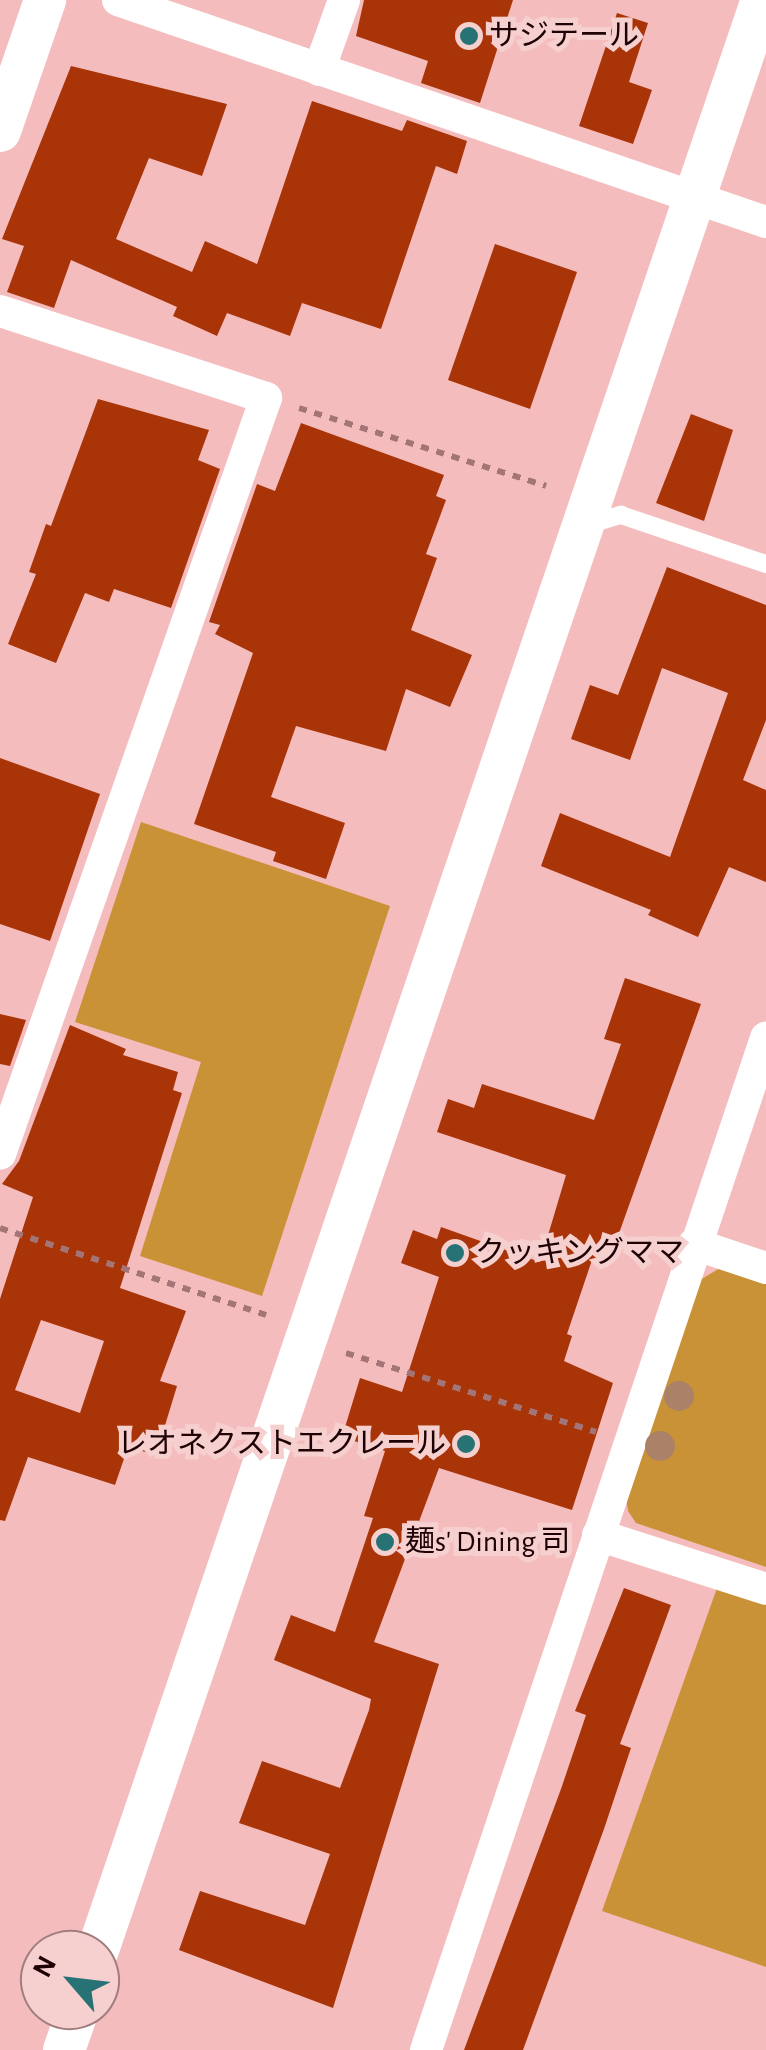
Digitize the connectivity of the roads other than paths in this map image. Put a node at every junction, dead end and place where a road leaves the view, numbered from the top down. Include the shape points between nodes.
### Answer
1 (44, 0) edge
2 (118, 0) edge
3 (344, 0) edge
4 (762, 0) edge
5 (319, 70) junction
6 (0, 130) edge
7 (695, 198) junction
8 (766, 222) edge
9 (0, 310) edge
10 (584, 526) junction
11 (766, 564) edge
12 (766, 1038) edge
13 (0, 1154) edge
14 (694, 1244) junction
15 (766, 1268) edge
16 (598, 1534) junction
17 (766, 1589) edge
18 (105, 1930) edge
19 (426, 2050) edge

1 - 6 street
2 - 5 street
3 - 5 street
4 - 7 street
5 - 7 street
7 - 8 street
7 - 10 street
9 - 13 street via 266,398
10 - 11 lane via 622,515
10 - 18 street
12 - 14 street
14 - 15 street
14 - 16 street
16 - 17 street
16 - 19 street

